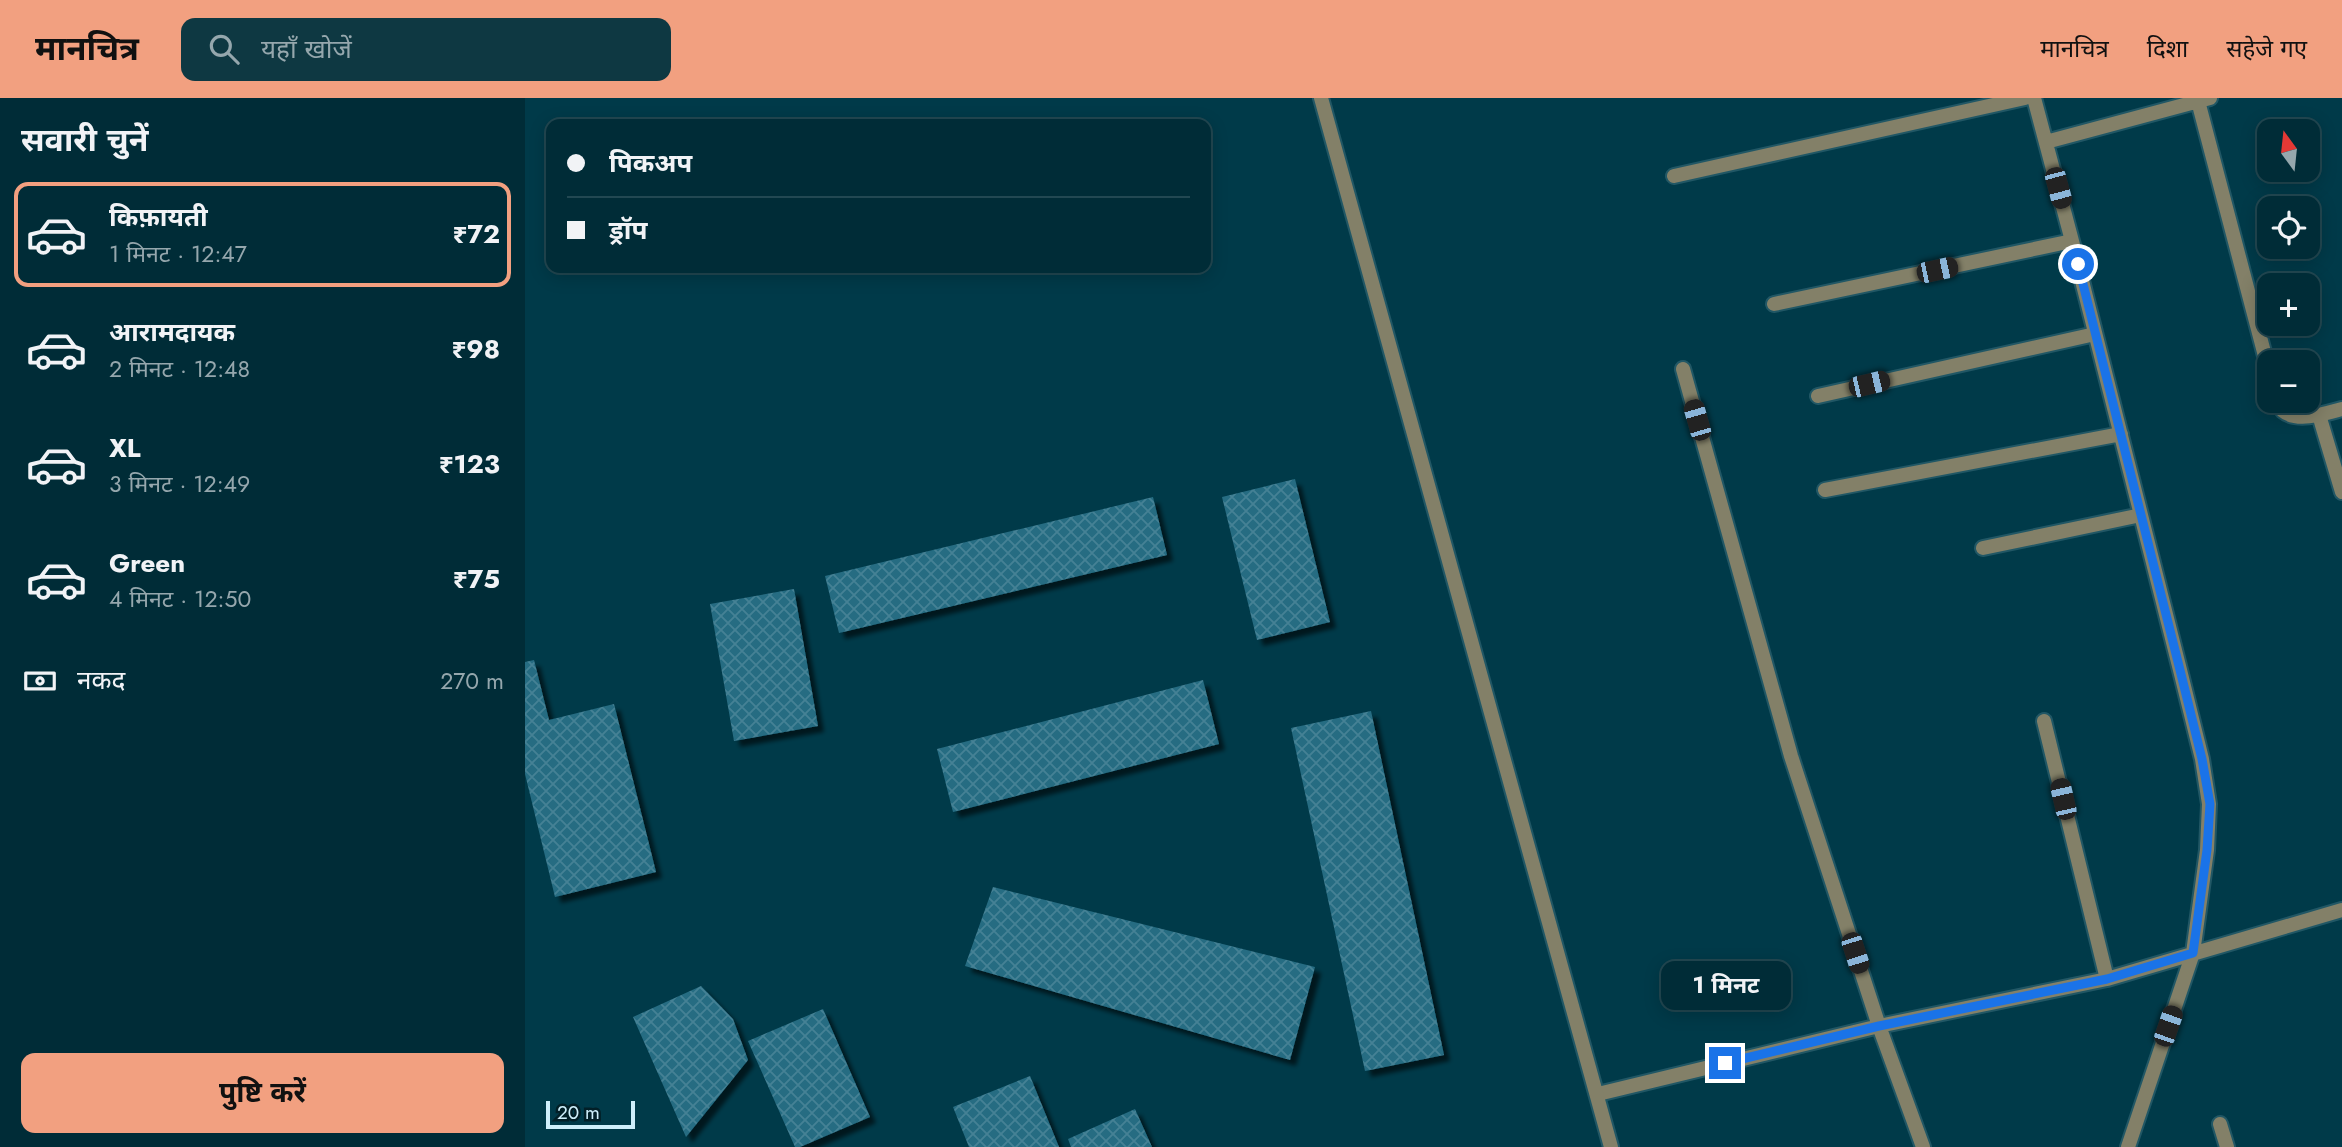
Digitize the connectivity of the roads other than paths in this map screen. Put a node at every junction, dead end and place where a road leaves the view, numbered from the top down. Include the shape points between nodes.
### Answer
1 (1321, 98) edge
2 (2025, 98) edge
3 (2034, 98) edge
4 (2204, 100) edge
5 (1991, 102) edge
6 (2046, 142) junction
7 (1674, 176) dead end
8 (2073, 241) junction
9 (1774, 304) dead end
10 (2095, 334) junction
11 (2264, 350) edge
12 (1683, 369) dead end
13 (1818, 396) dead end
14 (2342, 409) edge
15 (2288, 413) edge
16 (2319, 415) junction
17 (2121, 434) junction
18 (1825, 490) dead end
19 (2342, 492) edge
20 (2141, 515) junction
21 (1983, 548) dead end
22 (2044, 721) dead end
23 (2342, 909) edge
24 (2193, 953) junction
25 (2107, 979) junction
26 (1879, 1026) junction
27 (1598, 1094) junction
28 (2220, 1124) dead end
29 (1611, 1147) edge
30 (1923, 1147) edge
31 (2128, 1147) edge
32 (2227, 1147) edge

1 - 27 street
2 - 5 street
3 - 6 street
4 - 6 street
4 - 11 street
5 - 7 street
6 - 8 street
8 - 9 street
8 - 10 street
10 - 13 street
10 - 17 street
12 - 26 street via 1791,756
14 - 16 street
15 - 16 street
16 - 19 street
17 - 18 street
17 - 20 street
20 - 21 street
20 - 24 street via 2210,804
22 - 25 street
23 - 24 street
24 - 25 street
24 - 31 street
25 - 26 street
26 - 27 street
26 - 30 street
27 - 29 street
28 - 32 street

